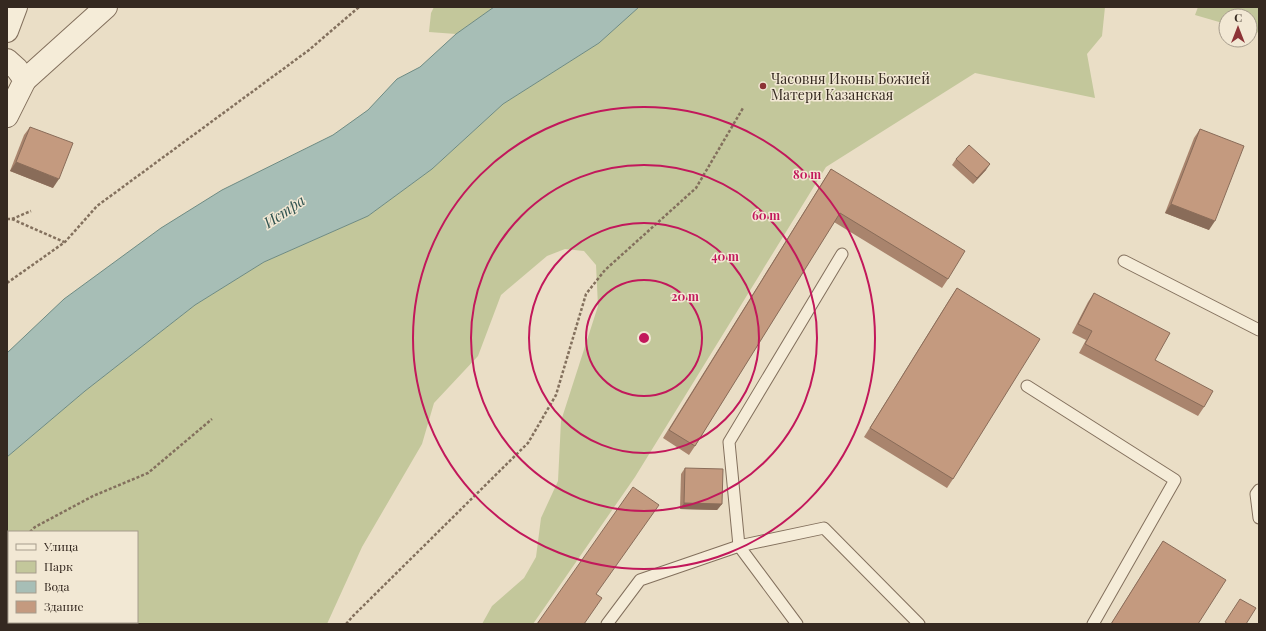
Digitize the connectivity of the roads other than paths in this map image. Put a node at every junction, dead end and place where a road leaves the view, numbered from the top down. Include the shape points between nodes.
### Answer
1 (16, 7) edge
2 (106, 7) edge
3 (7, 31) edge
4 (7, 60) edge
5 (26, 80) junction
6 (7, 116) edge
7 (842, 254) dead end
8 (1124, 261) dead end
9 (1259, 330) edge
10 (1027, 386) dead end
11 (1259, 490) edge
12 (1259, 518) edge
13 (739, 546) junction
14 (607, 624) edge
15 (797, 624) edge
16 (919, 624) edge
17 (1094, 624) edge

1 - 3 street
2 - 5 street
4 - 5 street
5 - 6 street
7 - 13 lane via 728,442
8 - 9 lane
10 - 17 lane via 1176,480
11 - 12 lane via 1256,494
13 - 14 lane via 640,580
13 - 15 lane
13 - 16 lane via 824,528

